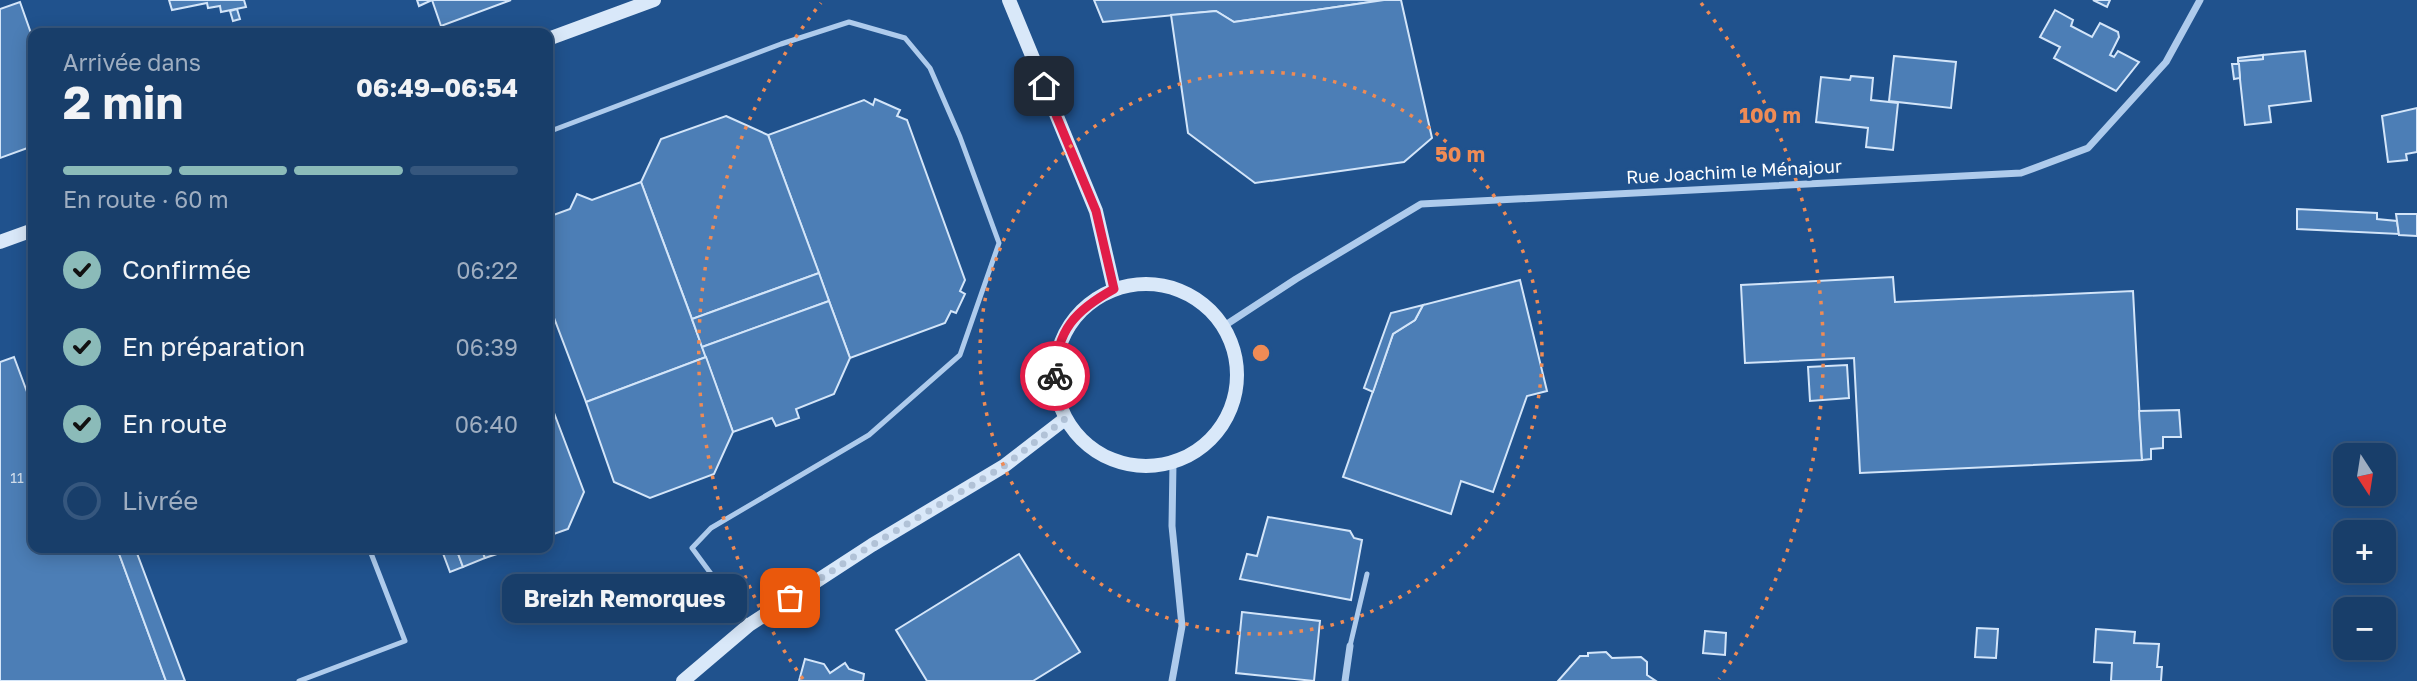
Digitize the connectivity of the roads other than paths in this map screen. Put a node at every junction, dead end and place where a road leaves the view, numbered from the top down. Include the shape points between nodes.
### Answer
1 (654, 0) edge
2 (1009, 0) edge
3 (2200, 0) edge
4 (553, 37) edge
5 (553, 130) edge
6 (28, 232) edge
7 (0, 242) edge
8 (1114, 289) junction
9 (1224, 326) junction
10 (1065, 419) junction
11 (1173, 463) junction
12 (371, 553) edge
13 (1367, 574) dead end
14 (749, 625) junction
15 (1350, 646) joint
16 (325, 671) junction
17 (299, 681) edge
18 (329, 681) edge
19 (683, 681) edge
20 (1172, 681) edge
21 (1345, 681) edge

1 - 4 street
2 - 8 street via 1096,211
3 - 9 street, Rue Joachim le Ménajour via 2166,62 2088,148 2021,173 1420,204
5 - 14 lane via 849,22 905,38 930,68 960,137 999,243 960,355 869,435 711,528 692,548
6 - 7 street
8 - 9 street via 1144,283 1175,288 1203,302
8 - 10 street via 1086,304 1066,328 1055,357 1055,389
9 - 11 street via 1235,352 1238,379 1232,407 1218,431 1198,450
10 - 11 street via 1084,443 1111,460 1142,466
10 - 14 street via 1004,466
11 - 20 street via 1172,526 1182,626
12 - 16 lane via 405,641
13 - 15 lane
14 - 19 street
15 - 21 street
16 - 17 lane
16 - 18 lane

